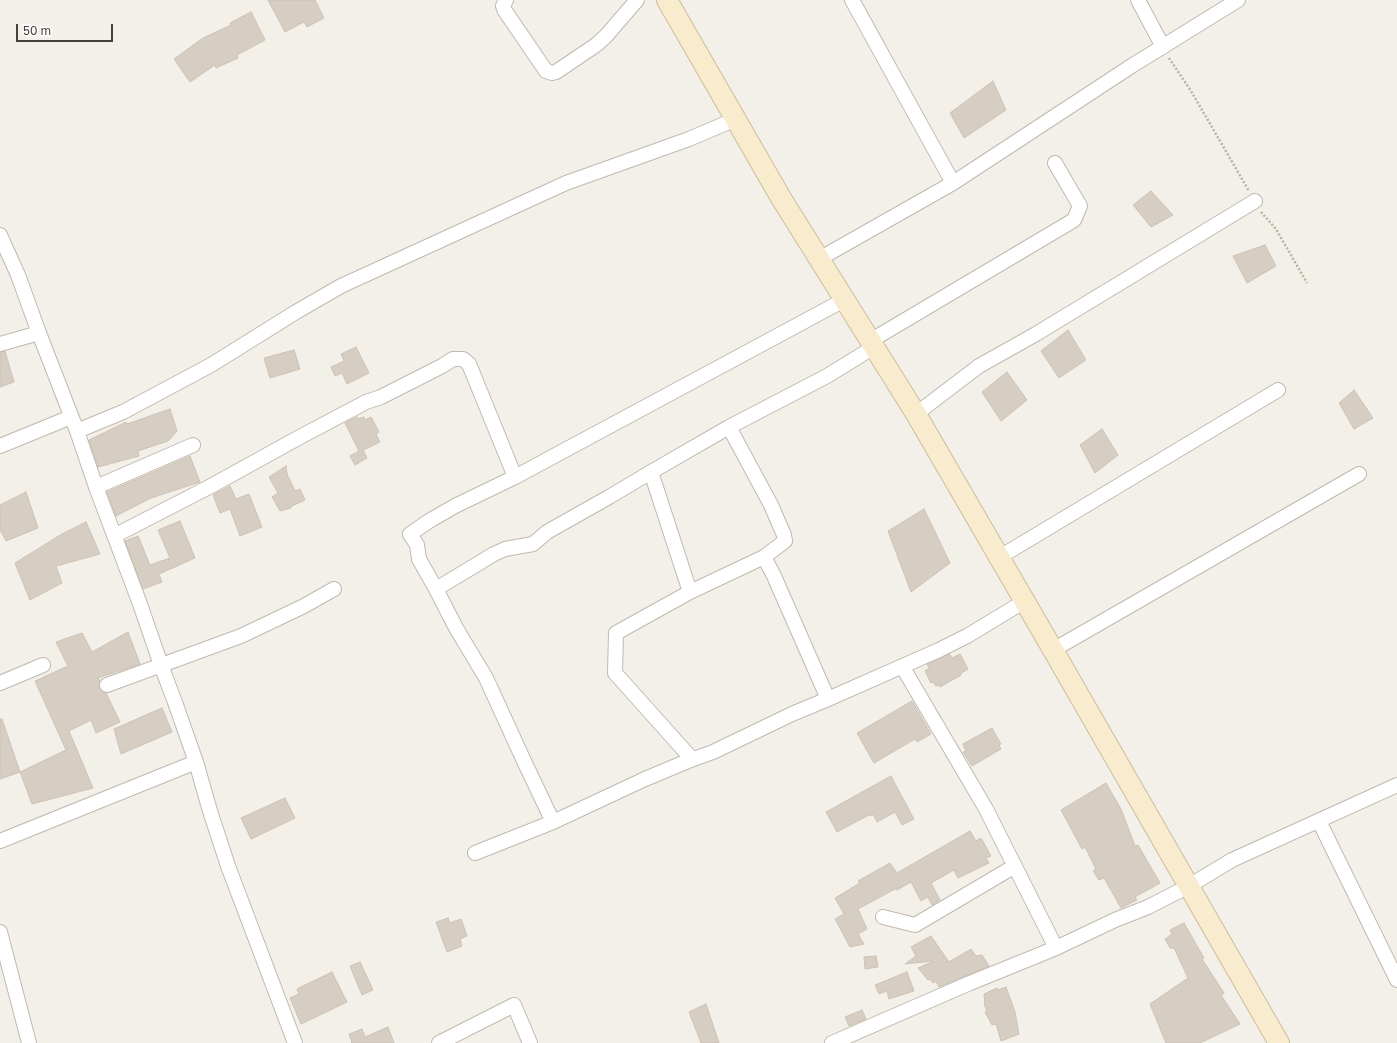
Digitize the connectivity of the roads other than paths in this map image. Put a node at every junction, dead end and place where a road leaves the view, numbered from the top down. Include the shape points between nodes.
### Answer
1 (506, 0) edge
2 (637, 0) edge
3 (667, 0) edge
4 (852, 0) edge
5 (1138, 0) edge
6 (1238, 0) edge
7 (1163, 47) junction
8 (736, 119) junction
9 (1055, 162) dead end
10 (954, 183) junction
11 (1254, 201) road end
12 (0, 235) edge
13 (819, 259) junction
14 (844, 300) junction
15 (39, 333) junction
16 (0, 344) edge
17 (872, 344) junction
18 (1278, 390) dead end
19 (916, 414) junction
20 (71, 417) junction
21 (729, 427) junction
22 (77, 431) junction
23 (192, 445) dead end
24 (0, 446) edge
25 (651, 472) junction
26 (1359, 474) dead end
27 (515, 477) junction
28 (96, 487) junction
29 (114, 536) junction
30 (764, 557) junction
31 (998, 558) junction
32 (436, 589) junction
33 (334, 590) dead end
34 (690, 592) junction
35 (1025, 601) junction
36 (1053, 650) junction
37 (43, 665) dead end
38 (161, 665) junction
39 (902, 666) junction
40 (0, 683) edge
41 (107, 685) dead end
42 (828, 699) junction
43 (692, 759) junction
44 (196, 762) junction
45 (1397, 785) edge
46 (1319, 821) junction
47 (553, 822) junction
48 (0, 841) edge
49 (475, 853) dead end
50 (1015, 866) junction
51 (1189, 886) junction
52 (883, 918) dead end
53 (0, 932) edge
54 (1056, 948) junction
55 (1397, 980) edge
56 (29, 1043) edge
57 (296, 1043) edge
58 (439, 1043) edge
59 (530, 1043) edge
60 (832, 1043) edge
61 (1279, 1043) edge

1 - 2 street via 503,6 505,11 546,71 552,73 596,45
3 - 8 main road
4 - 10 street
5 - 7 street
6 - 7 street
7 - 10 street
8 - 13 main road
8 - 22 street via 689,139 566,183 341,286 211,365 123,412
9 - 17 street via 1080,206 1074,220
10 - 13 street
11 - 19 street via 979,366
12 - 15 street
13 - 14 main road
14 - 17 main road
14 - 27 street
15 - 16 street
15 - 20 street
17 - 19 main road
17 - 21 street via 827,376
18 - 31 street
19 - 31 main road
20 - 22 street
20 - 24 street
21 - 25 street
21 - 30 street via 785,538 785,541
22 - 28 street
23 - 28 street
25 - 32 street via 547,532 532,544 505,549 494,554
25 - 34 street
26 - 36 street
27 - 29 street via 469,364 463,359 453,359 382,397 366,402 304,434
27 - 32 street via 429,520 410,534 417,545 419,559
28 - 29 street
29 - 38 street
30 - 34 street
30 - 42 street
31 - 35 main road
32 - 47 street via 486,678
33 - 38 street via 241,636
34 - 43 street via 616,633 615,673
35 - 36 main road
35 - 39 street via 967,636
36 - 51 main road
37 - 40 street
38 - 41 street
38 - 44 street
39 - 42 street
39 - 50 street via 986,808
42 - 43 street via 713,752
43 - 47 street
44 - 48 street
44 - 57 street via 228,866
45 - 46 street
46 - 51 street via 1232,860
46 - 55 street
47 - 49 street
50 - 52 street via 915,925
50 - 54 street
51 - 54 street
51 - 61 main road
53 - 56 street
54 - 60 street
58 - 59 street via 514,1005

